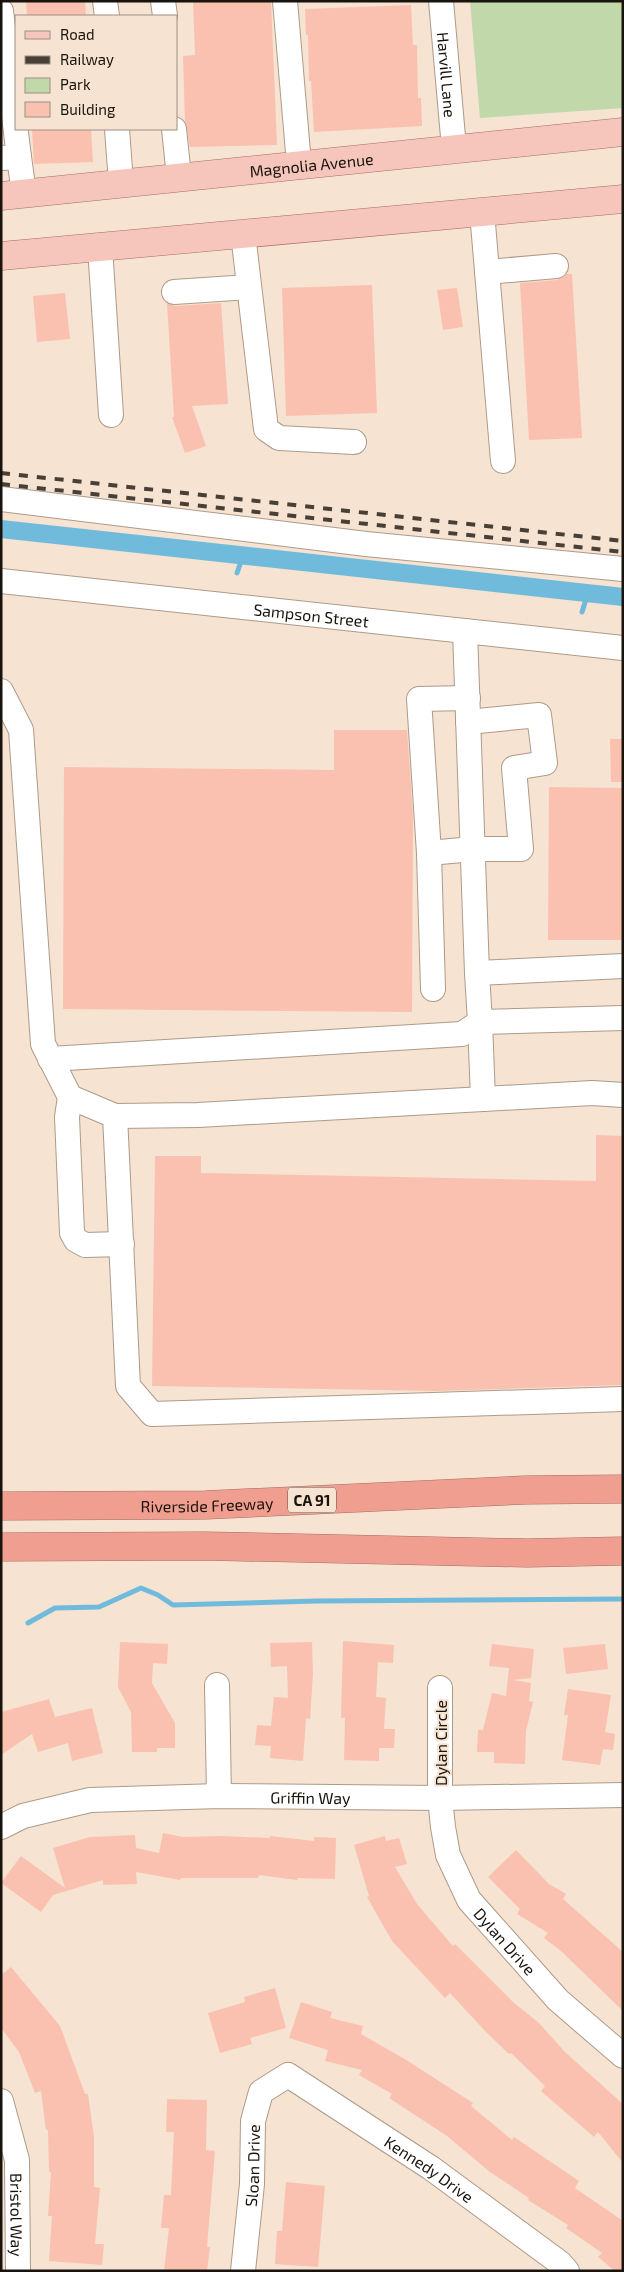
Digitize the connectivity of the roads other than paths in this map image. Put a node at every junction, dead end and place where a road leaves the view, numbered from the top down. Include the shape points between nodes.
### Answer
1 (105, 1) edge
2 (163, 1) edge
3 (285, 1) edge
4 (441, 1) edge
5 (1, 11) edge
6 (107, 15) edge
7 (165, 15) edge
8 (3, 40) edge
9 (116, 130) edge
10 (174, 130) edge
11 (623, 132) edge
12 (454, 148) junction
13 (10, 157) edge
14 (300, 164) junction
15 (179, 177) junction
16 (121, 183) junction
17 (13, 194) edge
18 (623, 199) edge
19 (482, 212) junction
20 (243, 234) junction
21 (100, 247) junction
22 (1, 256) edge
23 (556, 266) dead end
24 (487, 272) junction
25 (249, 287) junction
26 (174, 292) dead end
27 (111, 415) dead end
28 (354, 442) dead end
29 (503, 461) dead end
30 (1, 499) edge
31 (623, 569) edge
32 (1, 581) edge
33 (465, 631) junction
34 (623, 648) edge
35 (1, 691) edge
36 (468, 698) junction
37 (468, 722) junction
38 (473, 849) junction
39 (429, 854) junction
40 (623, 966) edge
41 (477, 973) junction
42 (433, 989) dead end
43 (623, 1018) edge
44 (480, 1022) junction
45 (50, 1058) junction
46 (623, 1094) edge
47 (70, 1097) junction
48 (483, 1099) junction
49 (115, 1116) junction
50 (122, 1244) junction
51 (623, 1399) edge
52 (623, 1489) edge
53 (1, 1506) edge
54 (1, 1547) edge
55 (623, 1551) edge
56 (217, 1684) dead end
57 (440, 1688) dead end
58 (623, 1795) edge
59 (219, 1796) junction
60 (440, 1798) junction
61 (1, 1827) edge
62 (623, 2056) edge
63 (288, 2075) joint
64 (1, 2101) edge
65 (18, 2271) edge
66 (243, 2271) edge
67 (567, 2271) edge

1 - 6 street
2 - 7 street
3 - 14 street
4 - 12 street, Harvill Lane
5 - 8 street
8 - 13 street
9 - 16 street
10 - 15 street
11 - 12 main road, Magnolia Avenue
12 - 14 main road, Magnolia Avenue
13 - 17 street
14 - 15 main road, Magnolia Avenue
15 - 16 main road, Magnolia Avenue
16 - 17 main road, Magnolia Avenue
18 - 19 main road
19 - 20 main road
19 - 24 street
20 - 21 main road
20 - 25 street
21 - 22 main road
21 - 27 street
23 - 24 street
24 - 29 street
25 - 26 street
25 - 28 street via 266,429 279,438
30 - 31 street via 366,544
32 - 33 street, Sampson Street
33 - 34 street, Sampson Street
33 - 36 street
35 - 45 street via 21,730 43,1044
36 - 37 street
36 - 39 street via 419,699
37 - 38 street
37 - 38 street via 540,715 545,763 514,768 521,849
38 - 39 street
38 - 41 street
39 - 42 street
40 - 41 street
41 - 44 street
43 - 44 street
44 - 45 street via 462,1034
44 - 48 street
45 - 47 street
46 - 48 street
47 - 49 street
47 - 50 street via 67,1117 72,1233 85,1246
48 - 49 street via 198,1115
49 - 50 street
50 - 51 street via 128,1386 152,1414
52 - 53 highway, Riverside Freeway / CA 91 via 526,1490 205,1505
54 - 55 highway via 204,1546 526,1553
56 - 59 street
57 - 60 street, Dylan Circle
58 - 60 street, Griffin Way
59 - 60 street, Griffin Way
59 - 61 street, Griffin Way via 90,1800 23,1816
60 - 62 street, Dylan Drive via 448,1855 470,1900 558,2000
63 - 66 street, Sloan Drive via 261,2092 253,2121 252,2184
63 - 67 street, Kennedy Drive via 431,2168
64 - 65 street, Bristol Way via 16,2160

